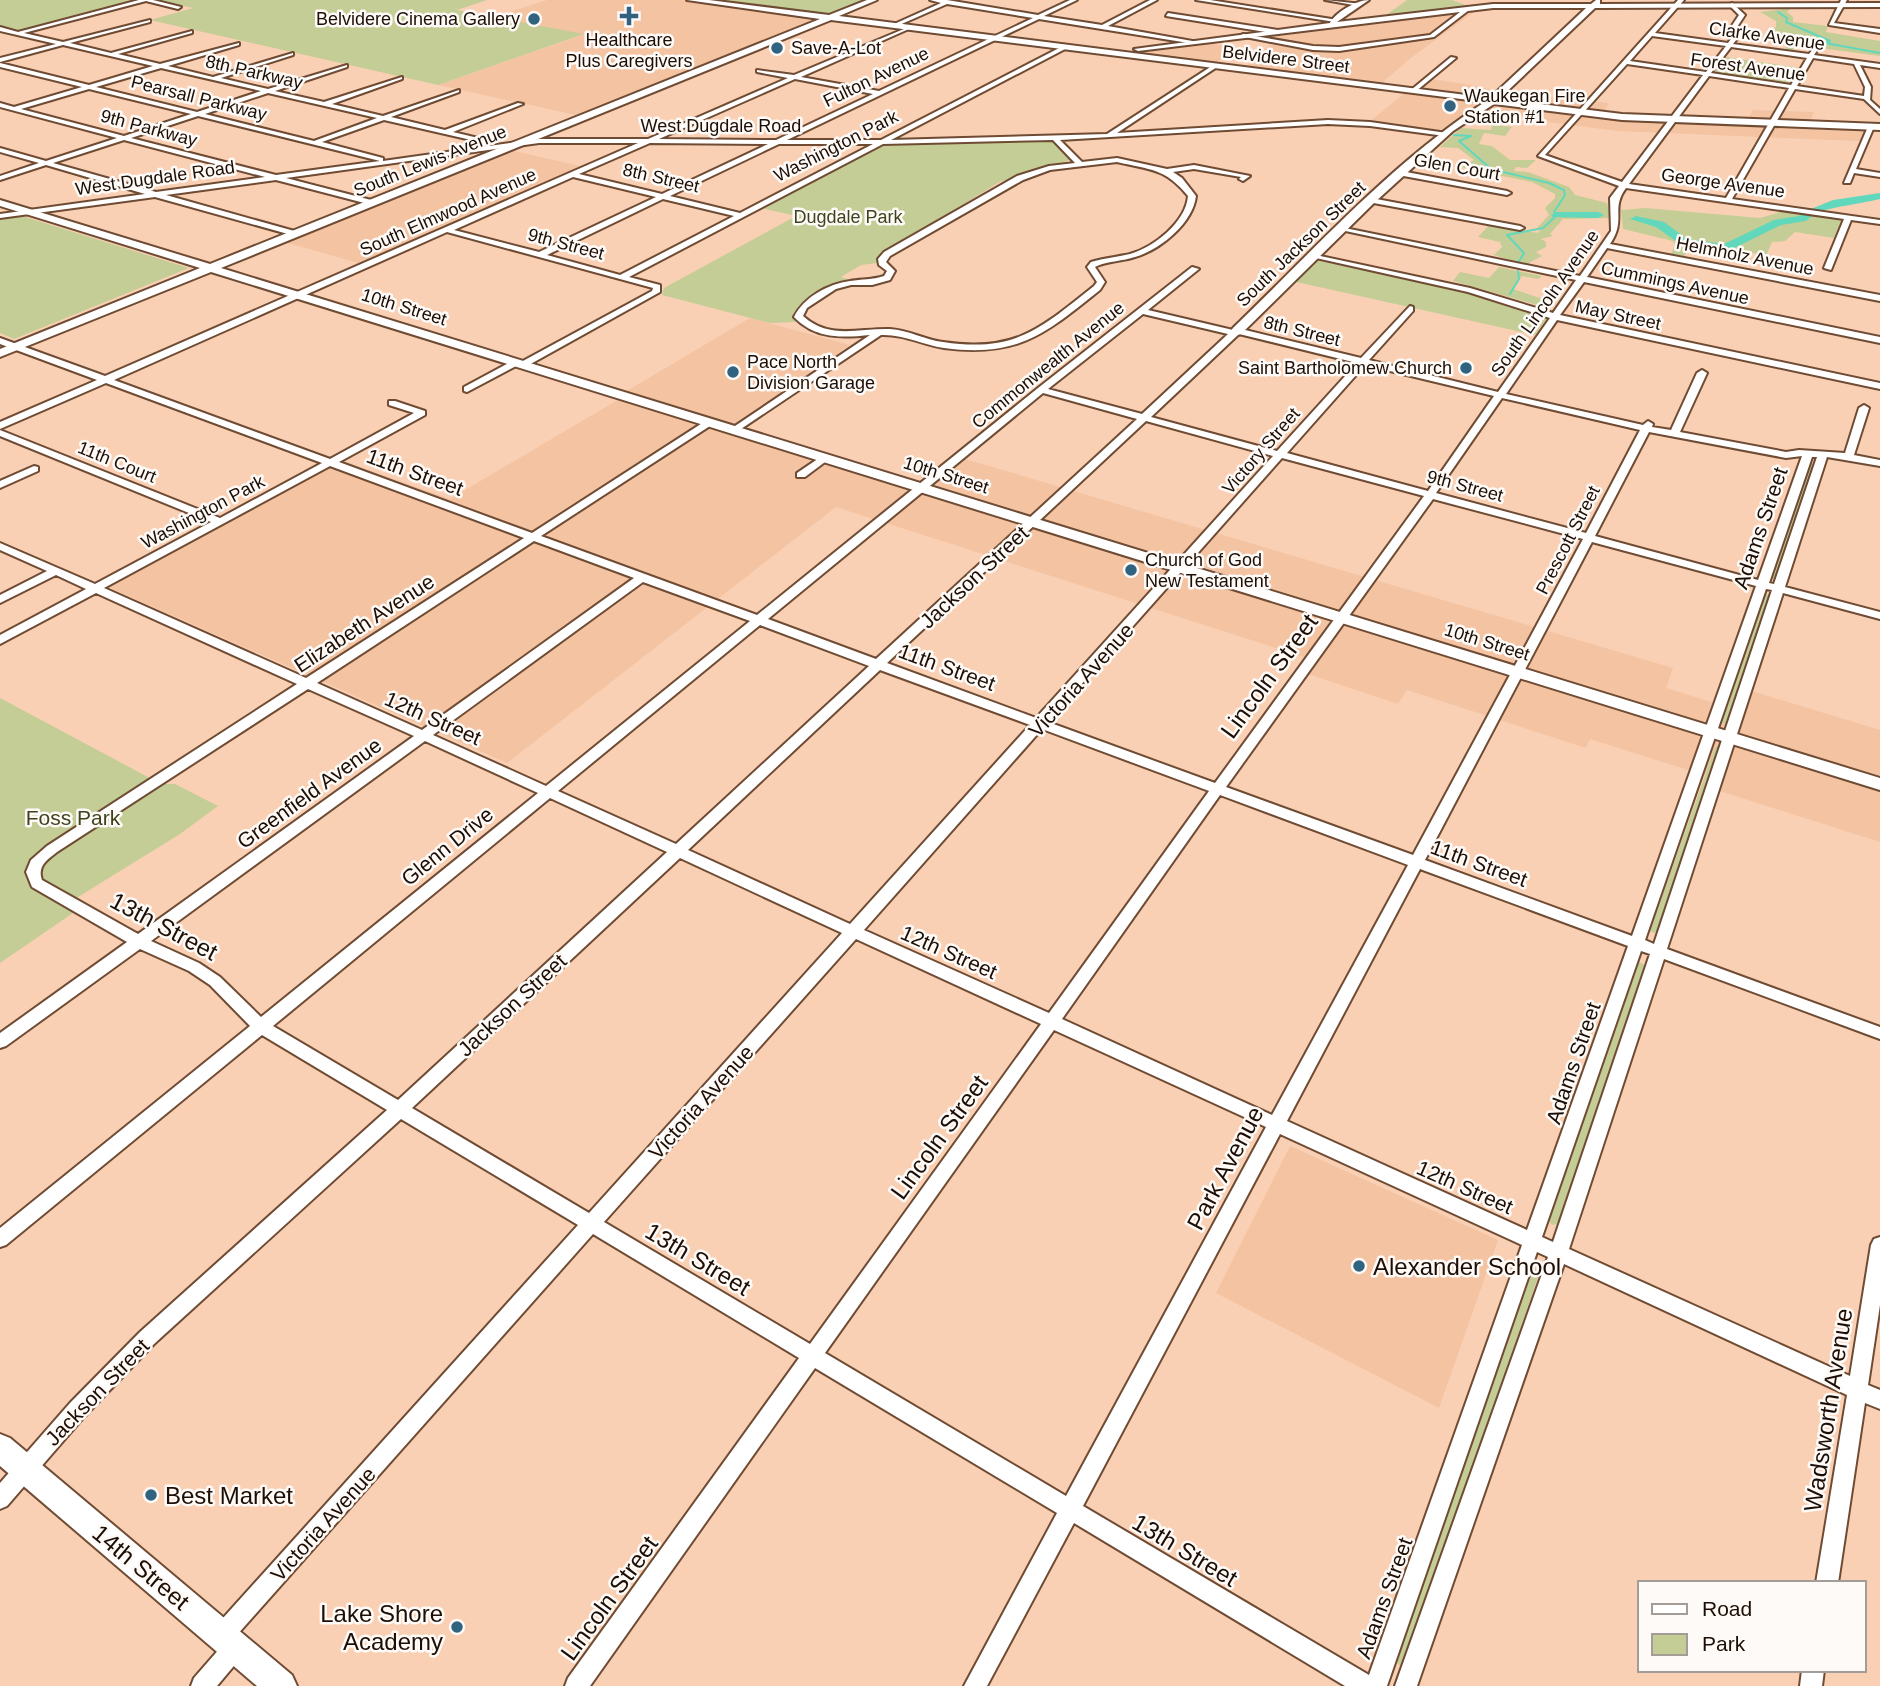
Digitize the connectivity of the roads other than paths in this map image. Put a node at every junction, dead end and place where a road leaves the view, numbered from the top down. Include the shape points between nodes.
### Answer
1 (146, 0) edge
2 (691, 0) edge
3 (873, 0) edge
4 (933, 0) edge
5 (1070, 0) edge
6 (1154, 0) edge
7 (1199, 0) edge
8 (1328, 0) edge
9 (949, 1) edge
10 (1461, 1) edge
11 (1362, 2) edge
12 (1843, 2) edge
13 (1552, 3) edge
14 (1597, 3) edge
15 (1679, 3) edge
16 (1732, 5) junction
17 (1880, 5) edge
18 (178, 7) dead end
19 (1477, 8) junction
20 (1466, 9) junction
21 (1168, 15) dead end
22 (1039, 17) junction
23 (830, 18) junction
24 (148, 21) dead end
25 (1336, 23) junction
26 (893, 25) junction
27 (909, 27) junction
28 (1103, 27) junction
29 (0, 29) edge
30 (1880, 31) edge
31 (190, 32) dead end
32 (1278, 32) junction
33 (17, 33) junction
34 (1650, 34) junction
35 (1243, 36) junction
36 (0, 37) edge
37 (995, 38) junction
38 (1195, 42) junction
39 (63, 44) junction
40 (237, 44) dead end
41 (1730, 45) junction
42 (1065, 47) junction
43 (1816, 48) dead end
44 (1111, 52) junction
45 (291, 54) dead end
46 (110, 55) junction
47 (1811, 57) junction
48 (1453, 58) dead end
49 (0, 62) edge
50 (1625, 62) junction
51 (1856, 63) junction
52 (160, 66) junction
53 (345, 66) dead end
54 (1216, 66) junction
55 (1880, 66) edge
56 (759, 71) dead end
57 (1708, 75) junction
58 (794, 77) junction
59 (400, 78) dead end
60 (213, 79) junction
61 (89, 87) junction
62 (1793, 88) junction
63 (268, 91) junction
64 (457, 91) dead end
65 (1413, 91) junction
66 (880, 93) junction
67 (1867, 98) junction
68 (1492, 101) junction
69 (324, 104) junction
70 (520, 104) dead end
71 (0, 105) edge
72 (15, 109) junction
73 (1580, 111) junction
74 (1880, 112) edge
75 (0, 113) edge
76 (198, 114) junction
77 (383, 118) junction
78 (1673, 119) junction
79 (1772, 123) junction
80 (1868, 126) junction
81 (1880, 127) edge
82 (445, 132) junction
83 (1445, 134) junction
84 (1107, 136) junction
85 (124, 138) junction
86 (543, 138) junction
87 (1055, 138) junction
88 (648, 141) junction
89 (314, 142) junction
90 (777, 142) junction
91 (881, 142) junction
92 (518, 144) junction
93 (500, 146) junction
94 (0, 150) edge
95 (390, 161) junction
96 (45, 163) junction
97 (1079, 163) junction
98 (1167, 171) junction
99 (1852, 171) junction
100 (1401, 173) junction
101 (572, 175) junction
102 (1880, 175) edge
103 (273, 177) junction
104 (0, 178) edge
105 (1244, 180) dead end
106 (1847, 181) dead end
107 (1623, 185) junction
108 (1507, 193) dead end
109 (152, 194) junction
110 (663, 196) junction
111 (1729, 198) junction
112 (1371, 200) junction
113 (0, 203) edge
114 (372, 203) junction
115 (28, 212) junction
116 (741, 215) junction
117 (0, 216) edge
118 (1849, 217) junction
119 (1880, 222) edge
120 (1520, 228) dead end
121 (1340, 229) junction
122 (447, 230) junction
123 (295, 234) junction
124 (1605, 245) junction
125 (540, 255) junction
126 (1311, 256) junction
127 (211, 268) junction
128 (1828, 268) dead end
129 (1195, 269) dead end
130 (622, 277) junction
131 (1580, 279) junction
132 (299, 295) junction
133 (1880, 298) edge
134 (1409, 309) dead end
135 (1141, 311) junction
136 (1555, 316) junction
137 (881, 332) junction
138 (1235, 332) junction
139 (1880, 340) edge
140 (0, 341) edge
141 (17, 347) junction
142 (0, 354) edge
143 (1364, 361) junction
144 (520, 363) junction
145 (1702, 373) dead end
146 (106, 380) junction
147 (1880, 386) edge
148 (467, 389) dead end
149 (1041, 390) junction
150 (1501, 393) junction
151 (392, 403) dead end
152 (1864, 408) dead end
153 (1144, 418) junction
154 (710, 422) junction
155 (0, 426) edge
156 (1647, 427) junction
157 (735, 430) junction
158 (1674, 432) junction
159 (0, 433) edge
160 (1810, 454) junction
161 (1281, 455) junction
162 (1849, 456) junction
163 (825, 457) junction
164 (330, 463) junction
165 (1880, 463) edge
166 (34, 469) dead end
167 (801, 475) dead end
168 (0, 485) edge
169 (922, 488) junction
170 (1431, 495) junction
171 (221, 522) junction
172 (1034, 522) junction
173 (534, 538) junction
174 (1588, 538) junction
175 (0, 546) edge
176 (1181, 568) junction
177 (56, 571) junction
178 (643, 577) junction
179 (1763, 584) junction
180 (95, 589) junction
181 (1780, 589) junction
182 (0, 600) edge
183 (1880, 616) edge
184 (1342, 618) junction
185 (761, 620) junction
186 (0, 640) edge
187 (880, 664) junction
188 (1518, 672) junction
189 (306, 685) junction
190 (1041, 723) junction
191 (1712, 732) junction
192 (423, 736) junction
193 (1731, 738) junction
194 (1880, 784) edge
195 (1218, 789) junction
196 (549, 793) junction
197 (678, 851) junction
198 (41, 858) joint
199 (1416, 862) junction
200 (853, 932) junction
201 (139, 942) junction
202 (1637, 943) junction
203 (1660, 951) junction
204 (1052, 1022) junction
205 (261, 1027) junction
206 (1880, 1033) edge
207 (0, 1042) edge
208 (399, 1110) junction
209 (1276, 1124) junction
210 (592, 1224) junction
211 (0, 1239) edge
212 (1533, 1241) junction
213 (1880, 1244) edge
214 (1559, 1253) junction
215 (812, 1356) junction
216 (1857, 1390) junction
217 (1880, 1400) edge
218 (0, 1448) edge
219 (25, 1469) junction
220 (0, 1499) edge
221 (1070, 1509) junction
222 (1827, 1581) edge
223 (229, 1642) junction
224 (202, 1686) edge
225 (281, 1686) edge
226 (576, 1686) edge
227 (975, 1686) edge
228 (1366, 1686) edge
229 (1376, 1686) edge
230 (1406, 1686) edge

1 - 18 street
1 - 33 street
2 - 23 street, Belvidere Street
3 - 23 street, South Lewis Avenue
4 - 9 street
5 - 22 street, Fulton Avenue
6 - 28 street
7 - 25 street
8 - 11 street
9 - 22 street
9 - 26 street
10 - 19 street
11 - 25 street
12 - 16 street
12 - 17 street
12 - 30 street via 1831,22 1834,25
13 - 14 street
13 - 19 street
14 - 15 street
14 - 68 street, South Jackson Street
15 - 16 street
15 - 34 street
16 - 41 street, South Lincoln Avenue via 1742,15 1732,30 1735,36
19 - 20 street
20 - 25 street
20 - 35 street via 1432,36 1339,49
21 - 32 street
22 - 28 street
22 - 37 street, Fulton Avenue
23 - 26 street, Belvidere Street
23 - 86 street, South Lewis Avenue
24 - 39 street
25 - 32 street
26 - 27 street, Belvidere Street
27 - 37 street, Belvidere Street
27 - 58 street, South Elmwood Avenue
28 - 38 street
29 - 33 street, 8th Parkway
31 - 46 street
32 - 35 street
33 - 36 street
33 - 39 street, 8th Parkway
34 - 41 street, Clarke Avenue
34 - 50 street
35 - 38 street
37 - 42 street, Belvidere Street
37 - 66 street, Fulton Avenue
38 - 44 street
39 - 46 street, 8th Parkway
39 - 49 street
40 - 52 street
41 - 47 street, Clarke Avenue
41 - 57 street, South Lincoln Avenue
42 - 44 street, Belvidere Street
42 - 91 street, Washington Park
43 - 47 street
44 - 54 street, Belvidere Street
45 - 60 street
46 - 52 street, 8th Parkway
47 - 51 street, Clarke Avenue
47 - 62 street
48 - 65 street
49 - 61 street, Pearsall Parkway
50 - 57 street, Forest Avenue
50 - 73 street
51 - 55 street, Clarke Avenue
51 - 67 street via 1871,88
52 - 60 street, 8th Parkway
52 - 61 street
53 - 63 street
54 - 65 street, Belvidere Street
54 - 84 street
56 - 58 street
57 - 62 street, Forest Avenue
57 - 78 street, South Lincoln Avenue
58 - 66 street
58 - 88 street, South Elmwood Avenue
59 - 69 street
60 - 63 street, 8th Parkway
61 - 72 street
61 - 76 street, Pearsall Parkway
62 - 67 street, Forest Avenue
62 - 79 street
63 - 69 street, 8th Parkway
63 - 76 street
64 - 77 street
65 - 68 street, Belvidere Street
66 - 90 street, Fulton Avenue
67 - 74 street
68 - 73 street, Belvidere Street
68 - 83 street, South Jackson Street
69 - 77 street, 8th Parkway
70 - 82 street
71 - 72 street, 9th Parkway
72 - 75 street
72 - 85 street, 9th Parkway
73 - 78 street, Belvidere Street
73 - 107 street, George Avenue via 1540,155
76 - 85 street
76 - 89 street, Pearsall Parkway
77 - 82 street, 8th Parkway
77 - 89 street
78 - 79 street, Belvidere Street
78 - 107 street, South Lincoln Avenue
79 - 80 street, Belvidere Street
79 - 111 street
80 - 81 street, Belvidere Street
80 - 99 street
82 - 93 street, 8th Parkway
83 - 84 street, West Dugdale Road via 1328,122
83 - 100 street, South Jackson Street
84 - 87 street, West Dugdale Road
85 - 96 street
85 - 103 street, 9th Parkway
86 - 88 street, West Dugdale Road
86 - 92 street, South Lewis Avenue
87 - 91 street, West Dugdale Road
87 - 97 street
88 - 90 street, West Dugdale Road
88 - 101 street, South Elmwood Avenue
89 - 95 street, Pearsall Parkway
90 - 91 street, West Dugdale Road
90 - 110 street, Fulton Avenue
91 - 116 street, Washington Park
92 - 93 street, West Dugdale Road
92 - 114 street, South Lewis Avenue
93 - 95 street, West Dugdale Road
94 - 96 street
95 - 103 street, West Dugdale Road
96 - 104 street
96 - 109 street
97 - 98 street via 1130,161
97 - 137 street via 1020,178 887,254 882,259 891,271 887,278 833,287 799,312 798,317 810,327 834,334
98 - 105 street via 1204,168 1246,176
98 - 137 street via 1192,197 1184,220 1143,251 1094,264 1091,267 1101,282 1097,288 1031,338 951,345
99 - 102 street
99 - 106 street
100 - 108 street, Glen Court
100 - 112 street, South Jackson Street
101 - 110 street, 8th Street
101 - 122 street, South Elmwood Avenue
103 - 109 street, West Dugdale Road
103 - 114 street, 9th Parkway
107 - 111 street, George Avenue
107 - 124 street, South Lincoln Avenue via 1613,201 1617,228
109 - 115 street, West Dugdale Road
109 - 123 street
110 - 116 street, 8th Street
110 - 125 street, Fulton Avenue
111 - 118 street, George Avenue
112 - 120 street
112 - 121 street, South Jackson Street
113 - 115 street, 10th Street
114 - 123 street, South Lewis Avenue
115 - 117 street, West Dugdale Road
115 - 127 street, 10th Street
116 - 130 street, Washington Park
118 - 119 street, George Avenue
118 - 128 street
121 - 126 street, South Jackson Street
121 - 131 street, Cummings Avenue
122 - 125 street, 9th Street
122 - 132 street, South Elmwood Avenue
123 - 127 street, South Lewis Avenue
124 - 131 street, South Lincoln Avenue
124 - 133 street, Helmholz Avenue
125 - 130 street, 9th Street
126 - 136 street, May Street via 1470,290
126 - 138 street, South Jackson Street
127 - 132 street, 10th Street
127 - 141 street, South Lewis Avenue
129 - 135 street, Commonwealth Avenue
130 - 144 street, 9th Street via 657,287 656,292
131 - 136 street, South Lincoln Avenue
131 - 139 street, Cummings Avenue
132 - 144 street, 10th Street
132 - 146 street, South Elmwood Avenue
134 - 143 street, Victory Street
135 - 138 street, 8th Street
135 - 149 street, Commonwealth Avenue
136 - 147 street, May Street
136 - 150 street, South Lincoln Avenue
137 - 157 street
138 - 143 street, 8th Street
138 - 153 street, South Jackson Street
140 - 141 street, 11th Street
141 - 142 street, South Lewis Avenue
141 - 146 street, 11th Street
143 - 150 street, 8th Street
143 - 161 street, Victory Street
144 - 148 street
144 - 154 street, 10th Street
145 - 158 street
146 - 155 street, South Elmwood Avenue
146 - 164 street, 11th Street
149 - 153 street, 9th Street
149 - 169 street, Commonwealth Avenue
150 - 156 street, 8th Street
150 - 170 street, South Lincoln Avenue
151 - 164 street, Washington Park via 422,413
152 - 162 street
153 - 161 street, 9th Street
153 - 172 street, South Jackson Street
154 - 157 street, 10th Street
154 - 173 street, Elizabeth Avenue
156 - 158 street, 8th Street
156 - 174 street, Prescott Street
157 - 163 street, 10th Street
158 - 160 street, 8th Street via 1786,456
159 - 171 street, 11th Court
160 - 162 street, 8th Street
160 - 179 street, Adams Street
160 - 181 street, Adams Street
161 - 170 street, 9th Street
161 - 176 street, Victory Street
162 - 165 street, 8th Street
163 - 167 street
163 - 169 street, 10th Street
164 - 171 street, Washington Park
164 - 173 street, 11th Street
166 - 168 street
169 - 172 street, 10th Street
169 - 185 street, Glenn Drive
170 - 174 street, 9th Street
170 - 184 street, South Lincoln Avenue
171 - 180 street, Washington Park
172 - 176 street, 10th Street
172 - 187 street, Jackson Street
173 - 178 street, 11th Street
173 - 189 street, Elizabeth Avenue
174 - 179 street, 9th Street
174 - 188 street, Prescott Street
175 - 177 street, 12th Street
176 - 184 street, 10th Street
176 - 190 street, Victoria Avenue
177 - 180 street, 12th Street
177 - 182 street
178 - 185 street, 11th Street
178 - 192 street, Greenfield Avenue
179 - 181 street, 9th Street
179 - 191 street, Adams Street
180 - 186 street, Washington Park
180 - 189 street, 12th Street
181 - 183 street, 9th Street
181 - 193 street, Adams Street
184 - 188 street, 10th Street
184 - 195 street, Lincoln Street
185 - 187 street, 11th Street
185 - 196 street, Glenn Drive
187 - 190 street, 11th Street
187 - 197 street, Jackson Street
188 - 191 street, 10th Street
188 - 199 street, Park Avenue
189 - 192 street, 12th Street
189 - 198 street, Elizabeth Avenue
190 - 195 street, 11th Street
190 - 200 street, Victoria Avenue
191 - 193 street, 10th Street
191 - 202 street, Adams Street
192 - 196 street, 12th Street
192 - 201 street, Greenfield Avenue
193 - 194 street, 10th Street
193 - 203 street, Adams Street
195 - 199 street, 11th Street
195 - 204 street, Lincoln Street
196 - 197 street, 12th Street
196 - 205 street, Glenn Drive
197 - 200 street, 12th Street
197 - 208 street, Jackson Street
198 - 201 street, 13th Street via 32,870 37,883
199 - 202 street, 11th Street
199 - 209 street, Park Avenue
200 - 204 street, 12th Street
200 - 210 street, Victoria Avenue
201 - 205 street, 13th Street via 175,956 215,981
201 - 207 street, Greenfield Avenue
202 - 203 street, 11th Street
202 - 212 street, Adams Street
203 - 206 street, 11th Street
203 - 214 street, Adams Street
204 - 209 street, 12th Street
204 - 215 street, Lincoln Street
205 - 208 street, 13th Street
205 - 211 street, Glenn Drive
208 - 210 street, 13th Street
208 - 219 street, Jackson Street via 148,1338
209 - 212 street, 12th Street
209 - 221 street, Park Avenue
210 - 215 street, 13th Street
210 - 223 street, Victoria Avenue
212 - 214 street, 12th Street
212 - 229 street, Adams Street
213 - 216 street, Wadsworth Avenue
214 - 216 street, 12th Street
214 - 230 street, Adams Street
215 - 221 street, 13th Street
215 - 226 street, Lincoln Street
216 - 217 street, 12th Street
216 - 222 street, Wadsworth Avenue
218 - 219 street, 14th Street
219 - 220 street, Jackson Street
219 - 223 street, 14th Street
221 - 227 street, Park Avenue
221 - 228 street, 13th Street
223 - 224 street, Victoria Avenue
223 - 225 street, 14th Street

